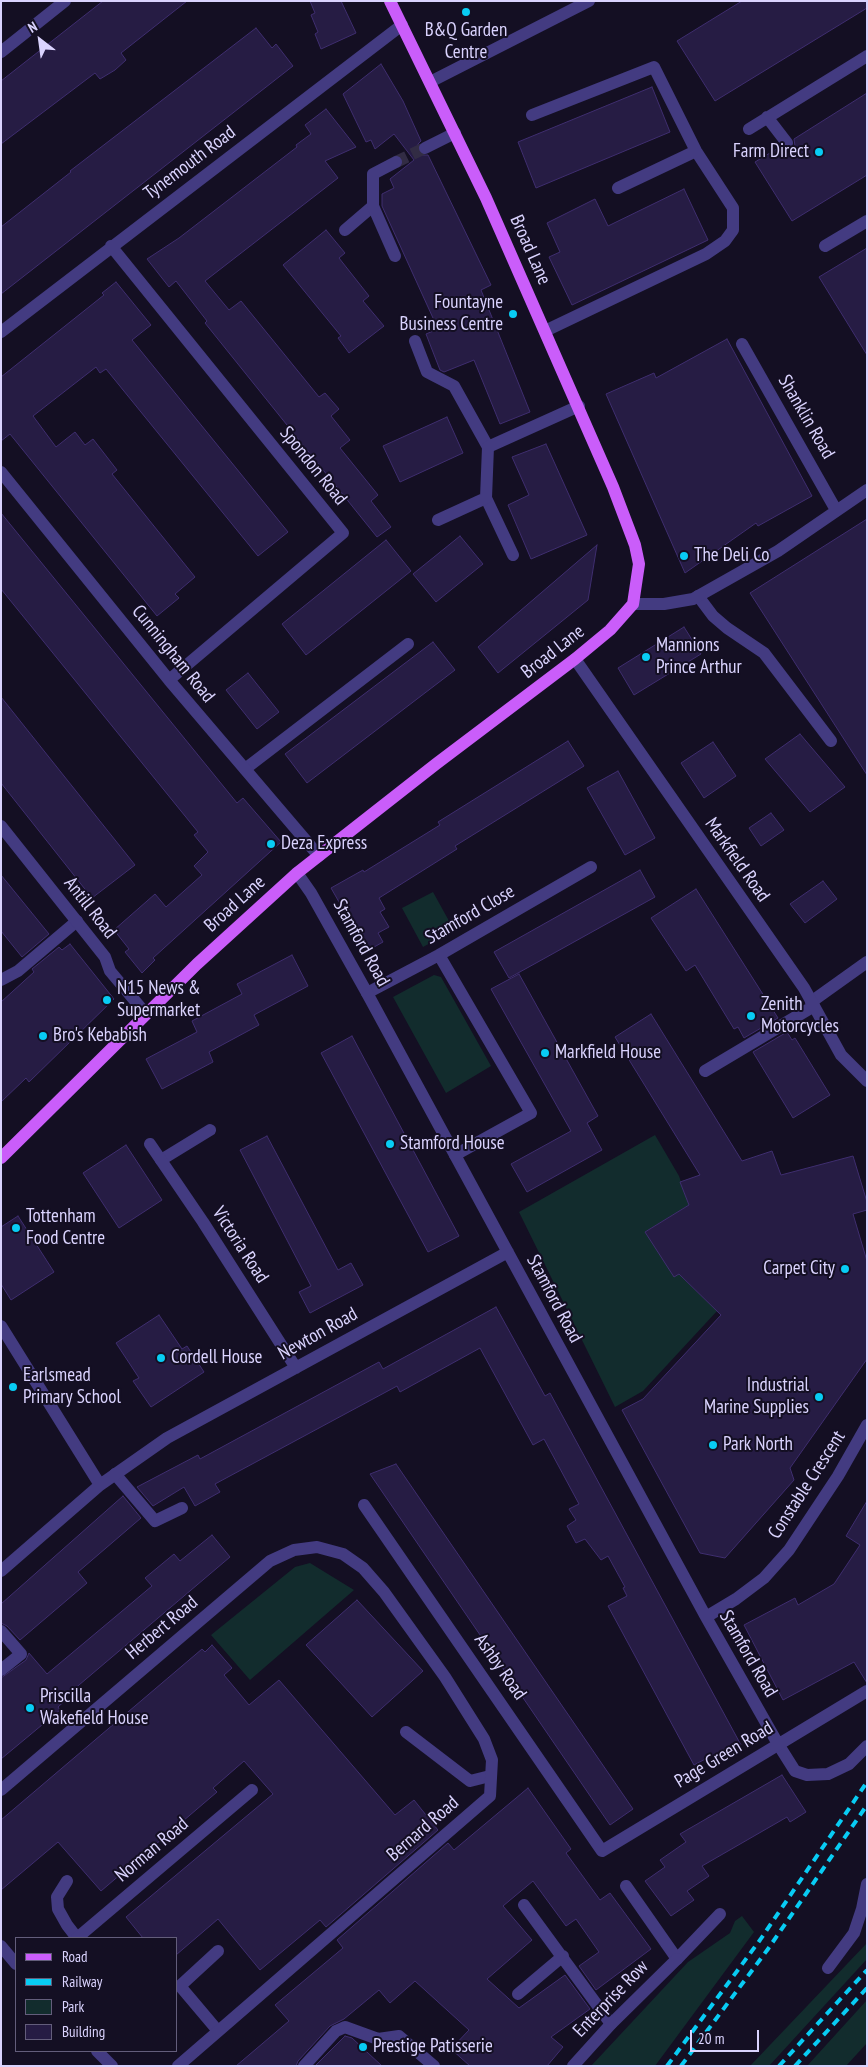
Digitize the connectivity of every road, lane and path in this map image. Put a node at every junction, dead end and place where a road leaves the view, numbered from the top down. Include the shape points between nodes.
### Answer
1 (65, 1) edge
2 (390, 1) edge
3 (589, 1) edge
4 (402, 25) junction
5 (1, 52) edge
6 (867, 56) edge
7 (430, 82) junction
8 (532, 115) dead end
9 (767, 117) junction
10 (749, 129) dead end
11 (455, 133) junction
12 (787, 142) dead end
13 (425, 148) tunnel mouth
14 (696, 151) junction
15 (396, 162) tunnel mouth
16 (618, 188) dead end
17 (374, 206) junction
18 (867, 221) edge
19 (345, 230) dead end
20 (111, 246) junction
21 (825, 246) dead end
22 (395, 256) dead end
23 (545, 331) junction
24 (1, 332) edge
25 (415, 341) dead end
26 (742, 344) dead end
27 (578, 406) junction
28 (488, 447) junction
29 (1, 472) edge
30 (867, 490) edge
31 (486, 498) junction
32 (836, 510) junction
33 (438, 520) dead end
34 (514, 555) dead end
35 (698, 596) junction
36 (632, 604) junction
37 (408, 644) dead end
38 (576, 659) junction
39 (169, 680) junction
40 (831, 741) dead end
41 (245, 770) junction
42 (1, 826) edge
43 (318, 856) junction
44 (591, 867) dead end
45 (297, 874) junction
46 (77, 921) junction
47 (439, 955) junction
48 (867, 962) edge
49 (1, 980) edge
50 (367, 993) junction
51 (813, 1004) junction
52 (146, 1014) junction
53 (705, 1071) dead end
54 (867, 1081) edge
55 (210, 1130) dead end
56 (150, 1144) dead end
57 (455, 1155) junction
58 (1, 1158) edge
59 (161, 1160) junction
60 (508, 1252) junction
61 (1, 1326) edge
62 (296, 1368) junction
63 (867, 1425) edge
64 (116, 1474) junction
65 (100, 1485) junction
66 (364, 1505) dead end
67 (182, 1508) dead end
68 (363, 1568) joint
69 (1, 1572) edge
70 (706, 1617) junction
71 (1, 1631) edge
72 (1, 1670) edge
73 (867, 1691) edge
74 (406, 1732) dead end
75 (778, 1744) junction
76 (867, 1746) edge
77 (490, 1776) junction
78 (1, 1790) edge
79 (252, 1790) dead end
80 (602, 1851) joint
81 (67, 1881) dead end
82 (867, 1884) edge
83 (626, 1886) dead end
84 (524, 1904) dead end
85 (720, 1914) dead end
86 (76, 1937) edge
87 (78, 1937) edge
88 (1, 1946) edge
89 (218, 1951) dead end
90 (563, 1956) junction
91 (677, 1959) junction
92 (15, 1963) edge
93 (828, 1968) dead end
94 (518, 1994) dead end
95 (611, 2024) junction
96 (218, 2031) junction
97 (98, 2052) edge
98 (112, 2066) edge
99 (178, 2066) edge
100 (304, 2066) edge
101 (434, 2066) edge
102 (573, 2066) edge

1 - 5 street
2 - 4 main road, Broad Lane
3 - 7 street
4 - 7 main road, Broad Lane
4 - 20 street, Tynemouth Road
6 - 9 street
7 - 11 main road, Broad Lane
8 - 14 street via 654,66
9 - 10 street
9 - 12 street
11 - 13 street
11 - 23 main road, Broad Lane
14 - 16 street
14 - 23 street via 733,208 733,230 725,241 706,254
15 - 17 street via 373,174
17 - 19 street
17 - 22 street
18 - 21 street
20 - 24 street, Tynemouth Road
20 - 39 street, Spondon Road via 342,533
23 - 27 main road, Broad Lane
25 - 28 street via 427,372 454,386
26 - 32 street, Shanklin Road
27 - 28 street
27 - 36 main road, Broad Lane via 614,487 635,545 638,564
28 - 31 street
29 - 39 street, Cunningham Road
30 - 32 street
31 - 33 street
31 - 34 street
32 - 35 street via 778,551
35 - 36 street via 672,603
35 - 40 street via 713,616 764,653
36 - 38 main road, Broad Lane via 610,630
37 - 41 street
38 - 43 main road, Broad Lane
38 - 51 street, Markfield Road
39 - 41 street, Cunningham Road
41 - 43 street, Cunningham Road
42 - 46 street, Antill Road
43 - 45 main road, Broad Lane
44 - 47 street, Stamford Close
45 - 50 street, Stamford Road
45 - 52 main road, Broad Lane
46 - 49 street via 18,971
46 - 52 street, Antill Road via 105,957 110,971
47 - 50 street, Stamford Close
47 - 57 street via 531,1113
48 - 51 street
50 - 57 street, Stamford Road
51 - 53 street
51 - 54 street, Markfield Road via 841,1055
52 - 58 main road, Broad Lane
55 - 59 street
56 - 59 street, Victoria Road
57 - 60 street, Stamford Road
59 - 62 street, Victoria Road
60 - 62 street, Newton Road
60 - 70 street, Stamford Road
61 - 65 street
62 - 64 street, Newton Road via 167,1438
63 - 70 street, Constable Crescent via 789,1550 764,1578
64 - 65 street, Newton Road
64 - 67 street via 155,1521
65 - 69 street, Newton Road
66 - 80 street, Ashby Road
68 - 77 street, Bernard Road via 445,1677 484,1739 492,1760
68 - 78 street, Herbert Road via 343,1554 317,1547 294,1550 270,1561
70 - 75 street, Stamford Road
71 - 72 street via 21,1654
73 - 75 street, Page Green Road
74 - 77 street via 470,1781
75 - 76 street, Stamford Road via 795,1771 808,1775 828,1774 849,1764
75 - 80 street, Page Green Road
77 - 96 street, Bernard Road via 490,1796
79 - 87 street, Norman Road
81 - 86 street via 57,1897 58,1909
82 - 93 street via 854,1933
83 - 91 street
84 - 90 street
85 - 91 street, Enterprise Row
88 - 92 street
89 - 96 street via 180,1986
90 - 94 street
90 - 95 street
91 - 95 street, Enterprise Row
95 - 102 street, Enterprise Row
96 - 99 street, Bernard Road
97 - 98 street
100 - 101 street via 336,2031 345,2027 378,2039 399,2036

